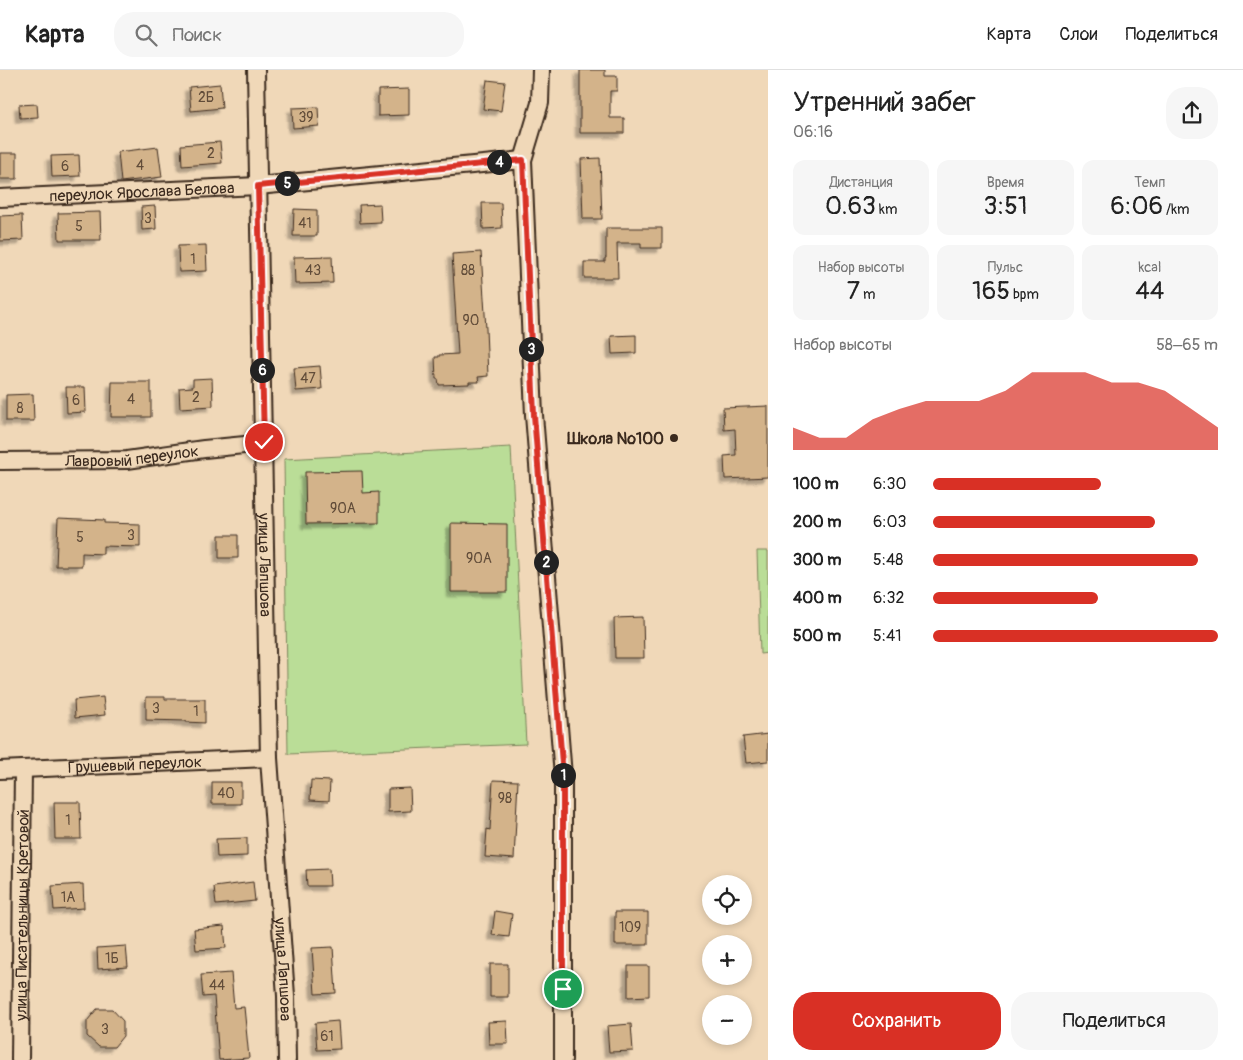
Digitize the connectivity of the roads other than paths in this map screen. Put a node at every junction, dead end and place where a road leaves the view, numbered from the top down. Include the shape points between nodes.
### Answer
1 (256, 70) edge
2 (541, 70) edge
3 (523, 160) junction
4 (258, 186) junction
5 (0, 198) edge
6 (264, 442) junction
7 (0, 461) edge
8 (269, 758) junction
9 (23, 769) junction
10 (0, 770) edge
11 (20, 1060) edge
12 (287, 1060) edge
13 (563, 1060) edge

1 - 4 street, улица Лапшова
2 - 3 street via 540,103
3 - 4 street, переулок Ярослава Белова
3 - 13 street via 534,415 563,776
4 - 5 street, переулок Ярослава Белова
4 - 6 street, улица Лапшова
6 - 7 street, Лавровый переулок via 127,460
6 - 8 street, улица Лапшова
8 - 9 street, Грушевый переулок
8 - 12 street, улица Лапшова via 286,996
9 - 10 street, Грушевый переулок
9 - 11 street, улица Писательницы Кретовой

